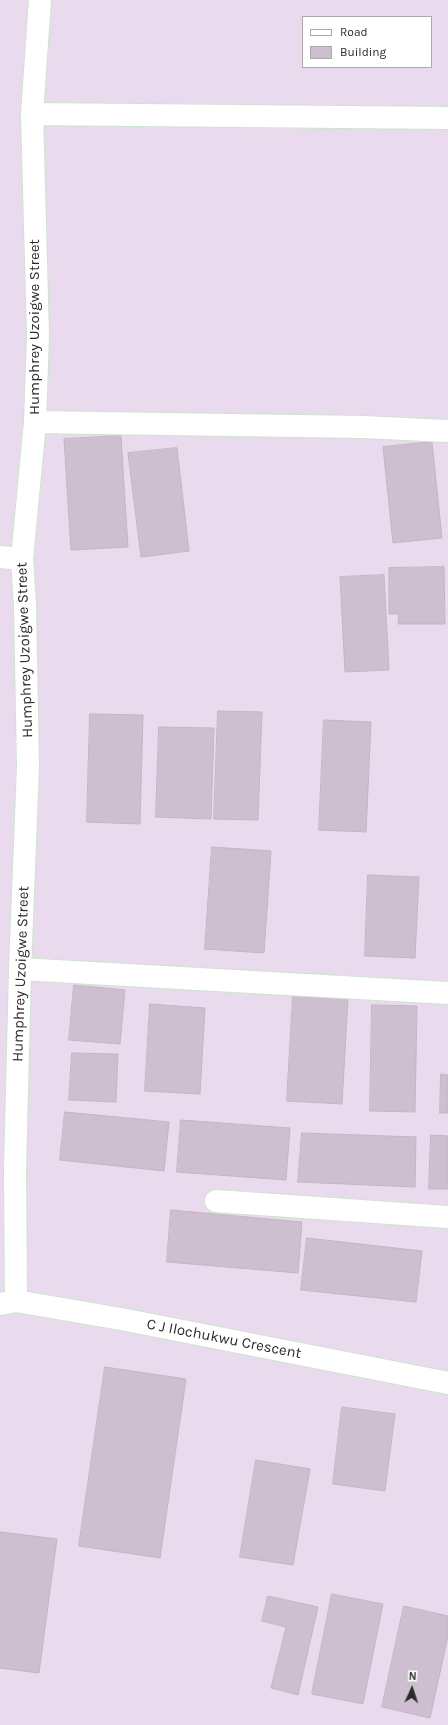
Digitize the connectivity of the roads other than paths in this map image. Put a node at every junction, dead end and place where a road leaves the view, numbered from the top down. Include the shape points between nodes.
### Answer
1 (40, 0) edge
2 (32, 114) junction
3 (448, 118) edge
4 (35, 422) junction
5 (448, 431) edge
6 (0, 557) edge
7 (22, 559) junction
8 (20, 969) junction
9 (448, 993) edge
10 (216, 1201) dead end
11 (448, 1217) edge
12 (8, 1302) edge
13 (448, 1383) edge

1 - 2 street, Humphrey Uzoigwe Street
2 - 3 street
2 - 4 street, Humphrey Uzoigwe Street via 38,335
4 - 5 street via 363,427
4 - 7 street, Humphrey Uzoigwe Street
6 - 7 street
7 - 8 street, Humphrey Uzoigwe Street via 28,767
8 - 9 street
8 - 12 street, Humphrey Uzoigwe Street via 15,1171
10 - 11 street
12 - 13 street, C J Ilochukwu Crescent via 121,1319

